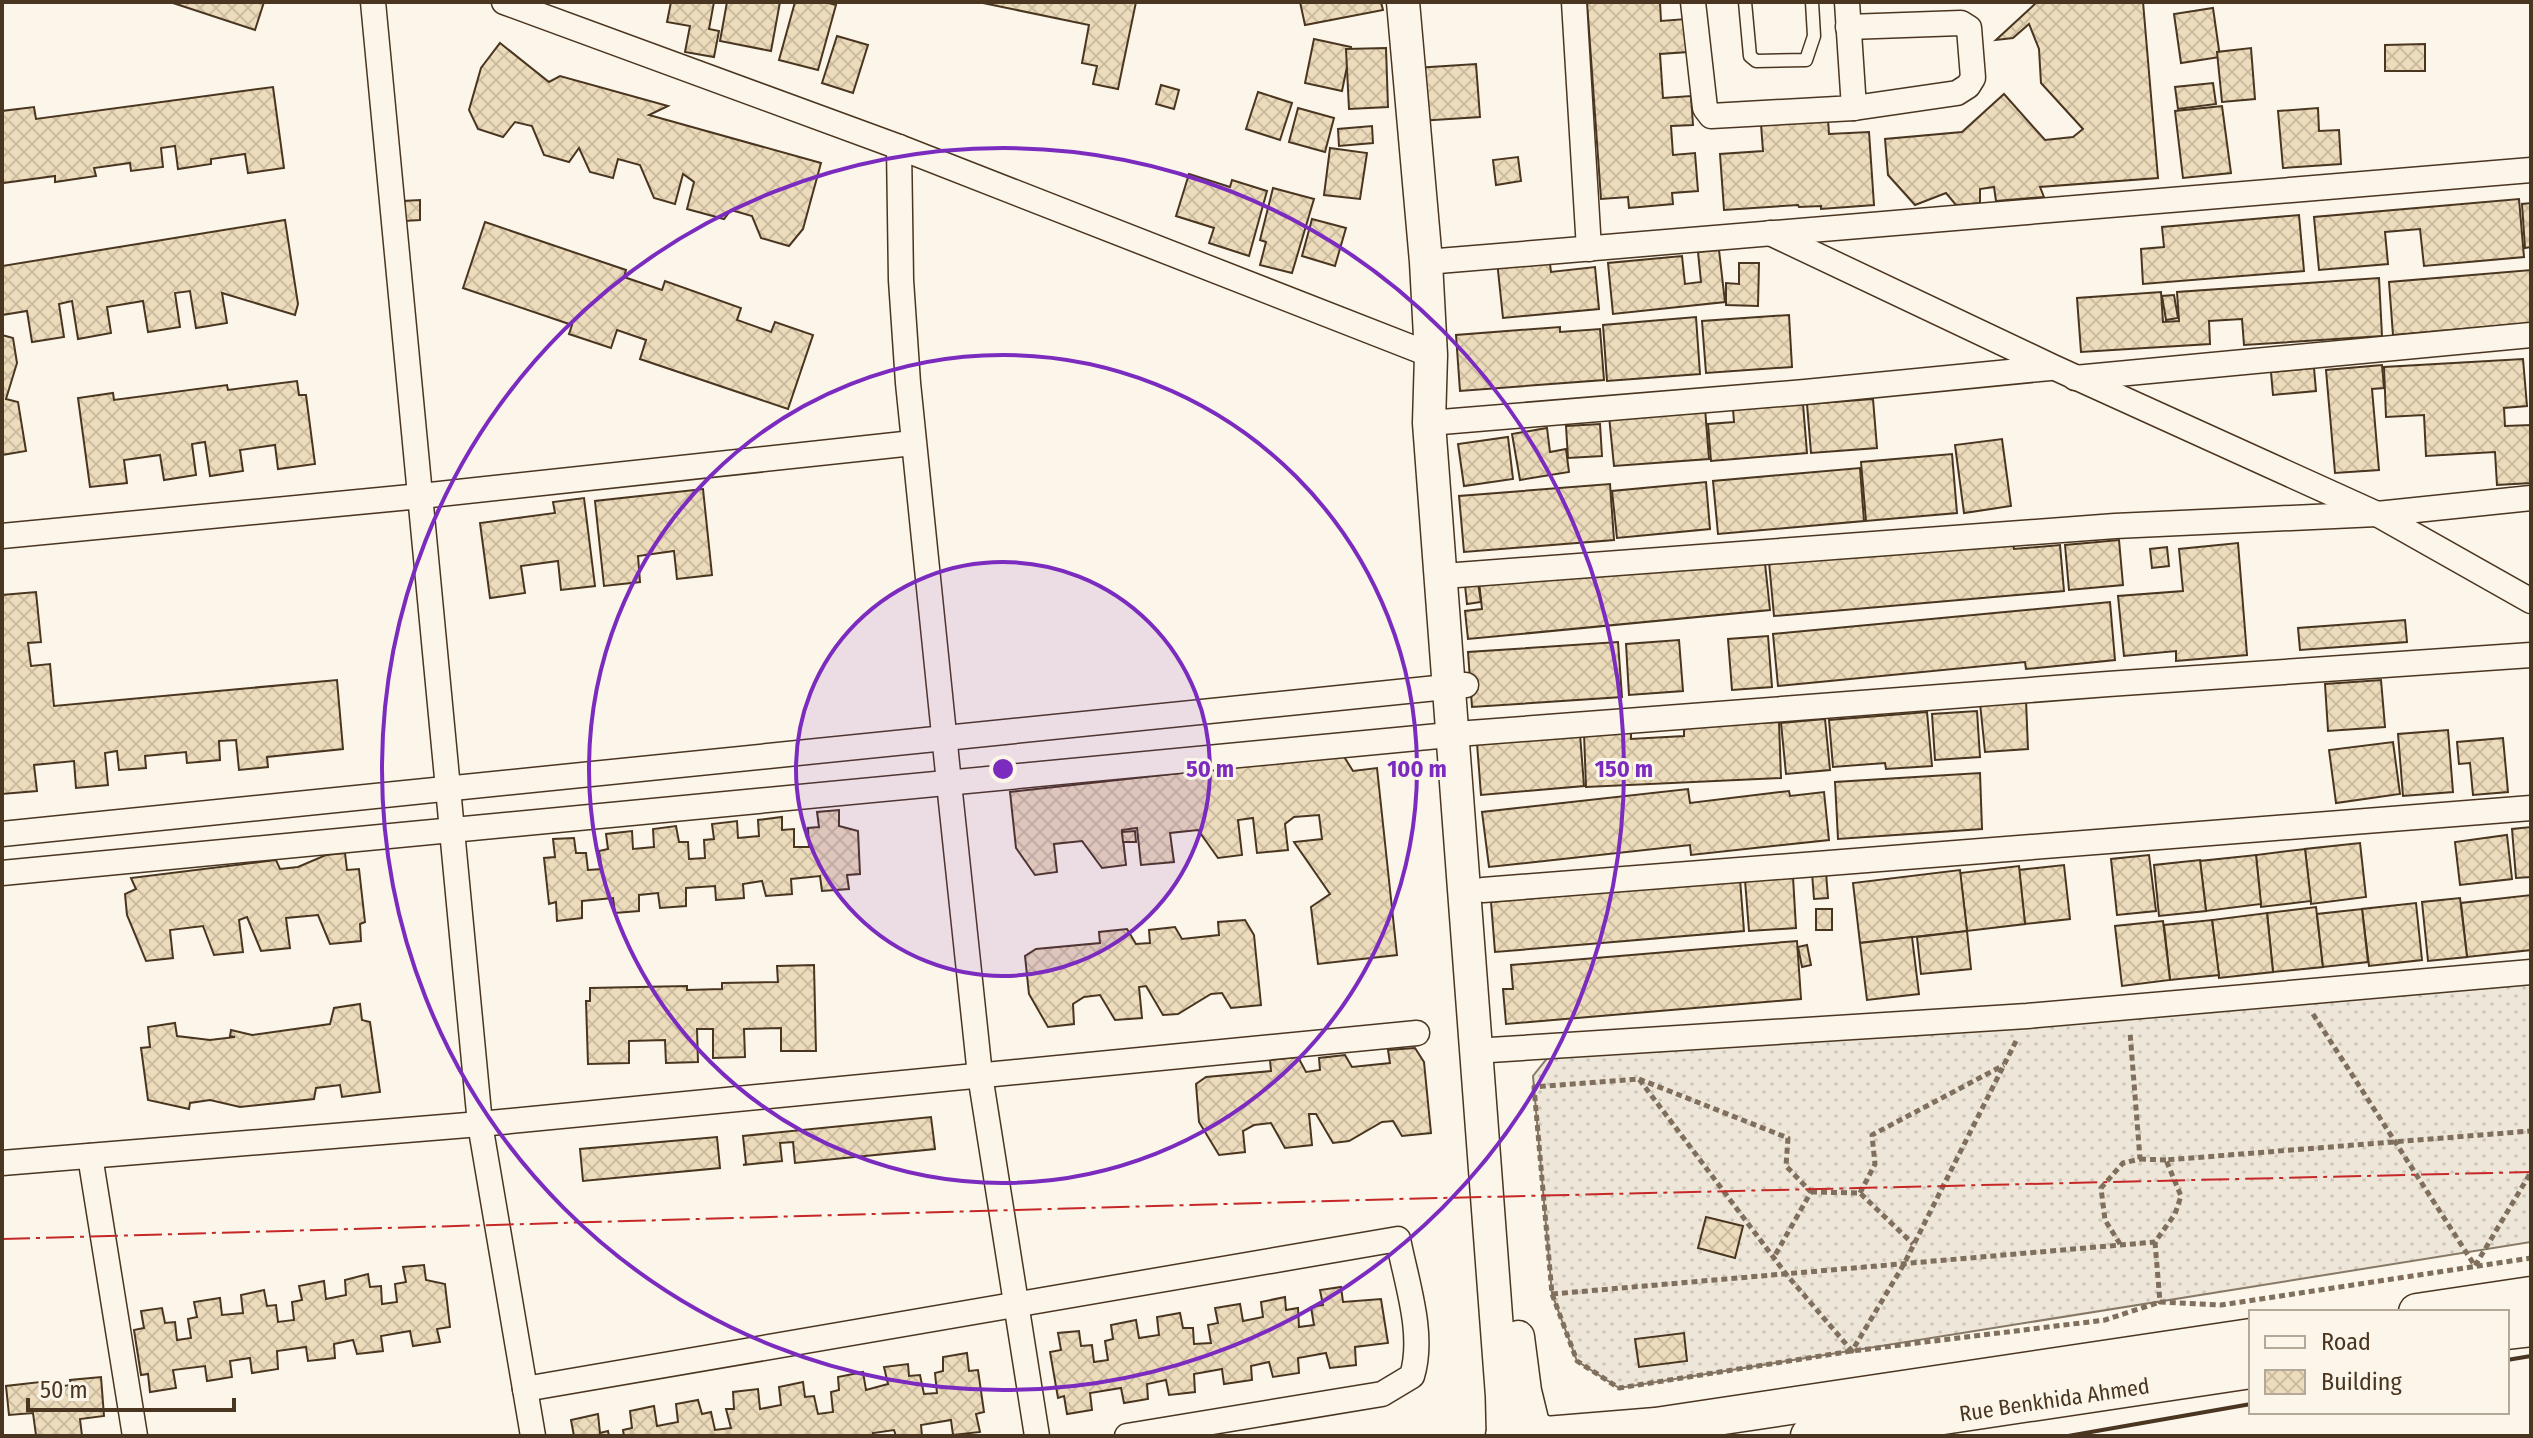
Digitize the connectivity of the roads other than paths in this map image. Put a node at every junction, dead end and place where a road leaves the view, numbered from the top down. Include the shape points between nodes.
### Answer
1 (373, 2) edge
2 (504, 2) edge
3 (1403, 2) edge
4 (1574, 2) edge
5 (1693, 2) edge
6 (1745, 2) edge
7 (1812, 2) edge
8 (1847, 2) edge
9 (1848, 27) junction
10 (1854, 108) junction
11 (899, 147) junction
12 (2531, 170) edge
13 (1769, 233) junction
14 (1589, 249) junction
15 (1426, 262) junction
16 (2531, 335) edge
17 (1431, 355) junction
18 (2064, 372) junction
19 (1436, 422) junction
20 (913, 443) junction
21 (421, 496) junction
22 (2531, 498) edge
23 (2377, 514) junction
24 (2, 536) edge
25 (1452, 593) junction
26 (2531, 601) edge
27 (2531, 655) edge
28 (1457, 686) junction
29 (1460, 734) junction
30 (944, 739) junction
31 (949, 783) junction
32 (450, 790) junction
33 (2531, 808) edge
34 (454, 830) junction
35 (2, 834) edge
36 (2, 873) edge
37 (1483, 890) junction
38 (2531, 972) edge
39 (1417, 1033) dead end
40 (1485, 1050) junction
41 (980, 1075) junction
42 (480, 1124) junction
43 (90, 1156) junction
44 (2, 1163) edge
45 (2531, 1295) edge
46 (1017, 1304) junction
47 (2430, 1310) edge
48 (2531, 1328) edge
49 (2509, 1331) edge
50 (2249, 1337) edge
51 (2249, 1370) edge
52 (525, 1389) junction
53 (1527, 1434) edge
54 (135, 1436) edge
55 (533, 1436) edge
56 (1037, 1436) edge
57 (1127, 1436) edge
58 (1809, 1436) edge

1 - 21 street
2 - 11 street
3 - 15 street
4 - 14 street
5 - 10 street via 1705,108 1711,116
6 - 7 lane via 1750,56 1756,61 1806,60 1814,36
8 - 9 street
9 - 10 street
9 - 10 street via 1961,23 1969,28 1973,78 1957,93
11 - 17 street
11 - 20 street via 901,280
12 - 13 street
13 - 14 street
13 - 18 street
14 - 15 street
15 - 17 street
16 - 18 street
17 - 19 street via 1439,381
18 - 19 street
18 - 23 street
19 - 25 street
20 - 21 street
20 - 30 street
21 - 24 street
21 - 32 street
22 - 23 street
23 - 25 street via 2115,526
23 - 26 street
25 - 28 street
27 - 29 street
28 - 29 street
28 - 30 street
29 - 31 street
29 - 37 street
29 - 40 street
30 - 31 street
30 - 32 street
31 - 34 street
31 - 41 street
32 - 34 street
32 - 35 street
33 - 37 street
34 - 36 street
34 - 42 street
37 - 40 street
38 - 40 street via 2027,1016
39 - 41 street
40 - 53 street
41 - 42 street
41 - 46 street
42 - 43 street
42 - 52 street
43 - 44 street
43 - 54 street
45 - 47 main road
46 - 52 street
46 - 56 street
46 - 57 street via 1398,1239 1414,1328 1417,1359 1412,1376 1382,1394
48 - 49 main road
50 - 53 main road via 1656,1426
51 - 58 main road, Rue Benkhida Ahmed
52 - 55 street

